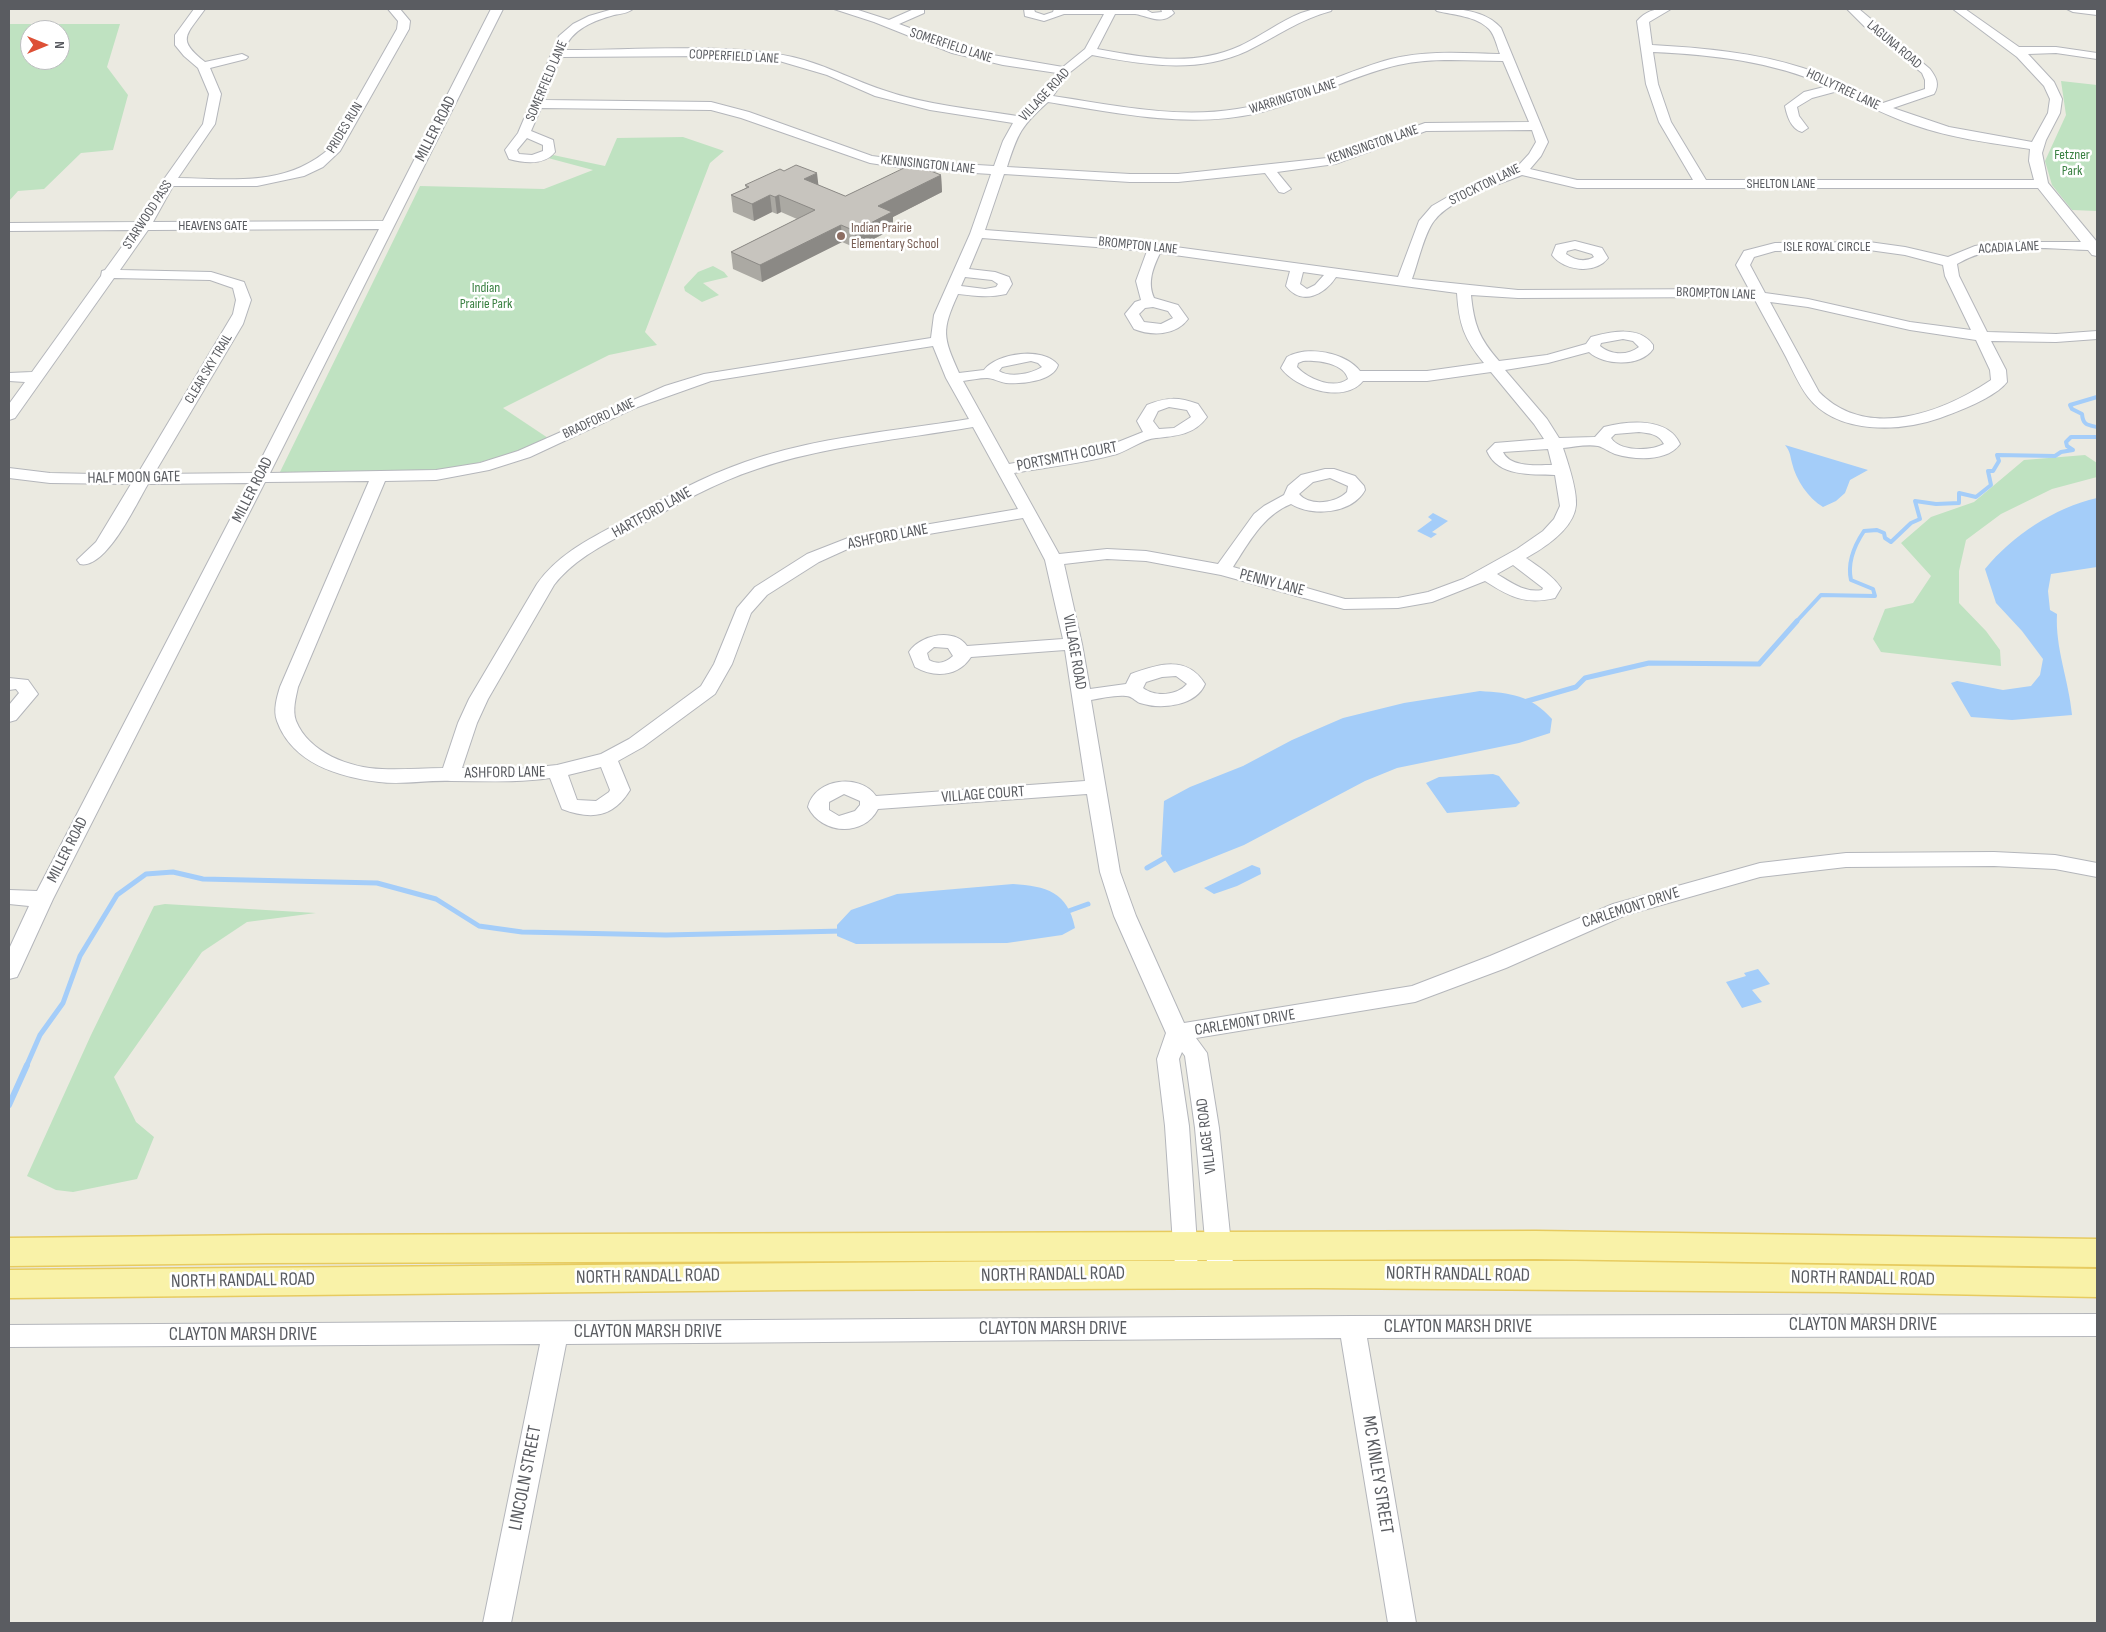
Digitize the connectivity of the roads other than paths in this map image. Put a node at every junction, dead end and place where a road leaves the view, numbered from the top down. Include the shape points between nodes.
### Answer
1 (200, 9) edge
2 (394, 9) edge
3 (497, 9) edge
4 (627, 9) edge
5 (840, 9) edge
6 (919, 9) edge
7 (1029, 9) edge
8 (1166, 9) edge
9 (1327, 9) edge
10 (1441, 9) edge
11 (1665, 9) edge
12 (1853, 9) edge
13 (1958, 9) edge
14 (2073, 9) edge
15 (1060, 10) edge
16 (1112, 10) edge
17 (1142, 10) edge
18 (884, 11) dead end
19 (1308, 11) edge
20 (2097, 12) edge
21 (1281, 15) dead end
22 (870, 17) junction
23 (1295, 18) junction
24 (888, 24) junction
25 (1647, 48) junction
26 (1774, 49) dead end
27 (1090, 51) junction
28 (2015, 51) junction
29 (558, 54) junction
30 (2097, 56) edge
31 (242, 57) dead end
32 (1508, 58) junction
33 (1764, 60) junction
34 (203, 66) junction
35 (1065, 71) junction
36 (1838, 88) junction
37 (1045, 98) junction
38 (536, 104) junction
39 (1881, 108) junction
40 (1020, 120) junction
41 (1537, 126) junction
42 (1802, 128) dead end
43 (524, 134) dead end
44 (2036, 146) junction
45 (1269, 170) junction
46 (999, 171) junction
47 (1521, 171) junction
48 (169, 182) junction
49 (1702, 184) junction
50 (2042, 184) junction
51 (1284, 189) dead end
52 (388, 225) junction
53 (144, 226) junction
54 (9, 228) edge
55 (977, 234) junction
56 (1155, 248) junction
57 (2096, 248) edge
58 (1950, 262) junction
59 (1584, 265) dead end
60 (1298, 267) junction
61 (961, 272) junction
62 (1332, 272) junction
63 (107, 274) junction
64 (1404, 282) junction
65 (953, 289) junction
66 (1464, 290) junction
67 (1596, 293) junction
68 (1759, 295) junction
69 (1149, 302) dead end
70 (2097, 335) edge
71 (1982, 336) junction
72 (938, 341) junction
73 (1592, 347) dead end
74 (1494, 366) junction
75 (992, 373) dead end
76 (1356, 376) dead end
77 (9, 377) edge
78 (36, 377) junction
79 (954, 378) junction
80 (9, 415) edge
81 (978, 422) junction
82 (1155, 433) dead end
83 (1604, 441) dead end
84 (1554, 443) junction
85 (1005, 470) junction
86 (1562, 470) junction
87 (9, 473) edge
88 (379, 476) junction
89 (142, 477) junction
90 (260, 478) junction
91 (1292, 498) dead end
92 (1028, 512) junction
93 (1514, 558) junction
94 (86, 560) dead end
95 (1054, 560) junction
96 (1223, 570) junction
97 (1486, 574) junction
98 (1073, 644) junction
99 (962, 652) dead end
100 (9, 684) edge
101 (1133, 690) dead end
102 (1081, 696) junction
103 (9, 716) edge
104 (608, 759) junction
105 (557, 772) junction
106 (450, 774) junction
107 (1096, 786) junction
108 (870, 803) dead end
109 (2097, 870) edge
110 (9, 897) edge
111 (43, 899) junction
112 (9, 971) edge
113 (1177, 1034) junction
114 (9, 1252) edge
115 (2097, 1253) edge
116 (1186, 1260) junction
117 (1220, 1260) junction
118 (9, 1284) edge
119 (2097, 1284) edge
120 (2097, 1325) edge
121 (1352, 1327) junction
122 (555, 1332) junction
123 (9, 1336) edge
124 (497, 1623) edge
125 (1402, 1623) edge

1 - 34 street, STARWOOD PASS via 181,35 181,45
2 - 48 street, PRIDES RUN via 404,21 403,29 334,151 324,162 305,173 280,180
3 - 52 street, MILLER ROAD
4 - 29 street, SOMERFIELD LANE via 589,19 573,28 564,38
5 - 22 street, SOMERFIELD LANE
6 - 24 street
7 - 15 street via 1029,14 1038,17 1050,17
8 - 17 street via 1168,13 1160,16 1150,16
9 - 19 street
10 - 32 street, STOCKTON LANE via 1485,20 1495,28
11 - 25 street via 1643,21
12 - 39 street, LAGUNA ROAD via 1931,78 1930,91
13 - 28 street
14 - 20 street
15 - 16 street
16 - 17 street
16 - 27 street, VILLAGE ROAD
18 - 22 street
19 - 23 street
21 - 23 street
22 - 24 street, SOMERFIELD LANE
23 - 27 street via 1244,48 1216,60 1181,64 1146,62
24 - 35 street, SOMERFIELD LANE via 982,59
25 - 33 street, HOLLYTREE LANE
25 - 49 street via 1652,84 1665,122
26 - 33 street
27 - 35 street, VILLAGE ROAD
28 - 30 street via 2056,50
28 - 44 street via 2047,78 2056,96 2056,112
29 - 38 street, SOMERFIELD LANE
29 - 40 street, COPPERFIELD LANE via 712,53 776,58 831,72 879,93 922,104
31 - 34 street
32 - 37 street, WARRINGTON LANE via 1419,58 1395,62 1261,109 1211,117 1154,114
32 - 41 street, STOCKTON LANE
33 - 36 street, HOLLYTREE LANE via 1801,71
34 - 48 street, STARWOOD PASS via 215,94 209,124
35 - 37 street, VILLAGE ROAD
36 - 39 street, HOLLYTREE LANE
36 - 42 street via 1808,95 1791,106 1793,117
37 - 40 street, VILLAGE ROAD
38 - 43 street, SOMERFIELD LANE
38 - 46 street, KENNSINGTON LANE via 711,106 746,114 870,159 910,166
39 - 44 street, HOLLYTREE LANE via 1939,128
40 - 46 street, VILLAGE ROAD
41 - 45 street, KENNSINGTON LANE via 1425,126 1330,161
41 - 47 street, STOCKTON LANE via 1542,142 1535,156
44 - 50 street via 2034,159
45 - 46 street, KENNSINGTON LANE via 1178,178
45 - 51 street
46 - 55 street, VILLAGE ROAD
47 - 49 street, SHELTON LANE via 1577,184
47 - 64 street, STOCKTON LANE via 1437,208 1426,221
48 - 53 street, STARWOOD PASS
49 - 50 street, SHELTON LANE
50 - 57 street
52 - 53 street, HEAVENS GATE
52 - 90 street, MILLER ROAD
53 - 54 street, HEAVENS GATE
53 - 63 street, STARWOOD PASS
55 - 56 street, BROMPTON LANE
55 - 61 street, VILLAGE ROAD
56 - 60 street, BROMPTON LANE
56 - 69 street via 1142,276 1143,292
57 - 58 street, ACADIA LANE via 1994,246 1973,249
58 - 68 street, ISLE ROYAL CIRCLE via 1869,246 1774,247 1749,254 1743,265
58 - 71 street via 1952,276
59 - 67 street
60 - 62 street, BROMPTON LANE
60 - 62 street via 1293,286 1306,292 1323,288
61 - 65 street, VILLAGE ROAD
61 - 65 street via 995,276 1005,284 1001,291 993,292
62 - 64 street, BROMPTON LANE
63 - 78 street, STARWOOD PASS
63 - 89 street, CLEAR SKY TRAIL via 210,276 240,285 244,294 244,306 236,324
64 - 66 street, BROMPTON LANE
65 - 72 street, VILLAGE ROAD via 940,315
66 - 67 street, BROMPTON LANE via 1518,294
66 - 74 street, PENNY LANE via 1466,320 1476,344
67 - 68 street, BROMPTON LANE
68 - 71 street, BROMPTON LANE via 1910,326
68 - 71 street via 1814,396 1842,415 1864,420 1918,420 1984,393 1998,382 1998,370
70 - 71 street, BROMPTON LANE via 2056,338
72 - 79 street, VILLAGE ROAD
72 - 88 street, BRADFORD LANE via 708,377 662,392 524,454 483,467 436,475
73 - 74 street via 1548,359
74 - 76 street via 1427,376
74 - 84 street, PENNY LANE via 1541,422
75 - 79 street
77 - 78 street
78 - 80 street, STARWOOD PASS
79 - 81 street, VILLAGE ROAD
81 - 85 street, VILLAGE ROAD
81 - 106 street, HARTFORD LANE via 808,450 752,465 705,483 582,550 556,571 546,584 494,672 469,718
82 - 85 street, PORTSMITH COURT via 1112,450
83 - 84 street
84 - 86 street, PENNY LANE
84 - 86 street via 1501,446 1495,451 1496,458 1510,467
85 - 92 street, VILLAGE ROAD
86 - 93 street, PENNY LANE via 1568,506 1562,520 1549,535
87 - 89 street, HALF MOON GATE via 96,480
88 - 90 street, BRADFORD LANE
88 - 106 street, ASHFORD LANE via 289,687 286,720 302,746 341,768 380,776
89 - 90 street, HALF MOON GATE
89 - 94 street, CLEAR SKY TRAIL via 103,545
90 - 111 street, MILLER ROAD
91 - 96 street via 1259,516
92 - 95 street, VILLAGE ROAD
92 - 104 street, ASHFORD LANE via 848,543 813,558 761,591 743,612 723,664 708,690 636,743
93 - 97 street, PENNY LANE
93 - 97 street via 1546,580 1552,588 1549,594 1536,598 1525,596
95 - 96 street, PENNY LANE via 1125,554
95 - 98 street, VILLAGE ROAD
96 - 97 street, PENNY LANE via 1344,604 1398,603 1432,597
98 - 99 street
98 - 102 street, VILLAGE ROAD
100 - 103 street via 20,684 29,694
101 - 102 street
102 - 107 street, VILLAGE ROAD
104 - 105 street, ASHFORD LANE
104 - 105 street via 620,790 616,799 604,807 581,809 569,804
105 - 106 street, ASHFORD LANE via 518,776
107 - 108 street, VILLAGE COURT
107 - 113 street, VILLAGE ROAD via 1113,880 1125,916
109 - 113 street, CARLEMONT DRIVE via 2055,862 1846,860 1760,870 1620,909 1415,994
110 - 111 street
111 - 112 street, MILLER ROAD
113 - 116 street, VILLAGE ROAD via 1168,1059 1177,1126
113 - 117 street, VILLAGE ROAD via 1196,1053
114 - 116 main road, NORTH RANDALL ROAD via 275,1249
115 - 117 main road, NORTH RANDALL ROAD via 1536,1245
116 - 117 main road, NORTH RANDALL ROAD
116 - 118 main road, NORTH RANDALL ROAD
117 - 119 main road, NORTH RANDALL ROAD
120 - 121 street, CLAYTON MARSH DRIVE
121 - 122 street, CLAYTON MARSH DRIVE
121 - 125 street, MC KINLEY STREET
122 - 123 street, CLAYTON MARSH DRIVE
122 - 124 street, LINCOLN STREET

